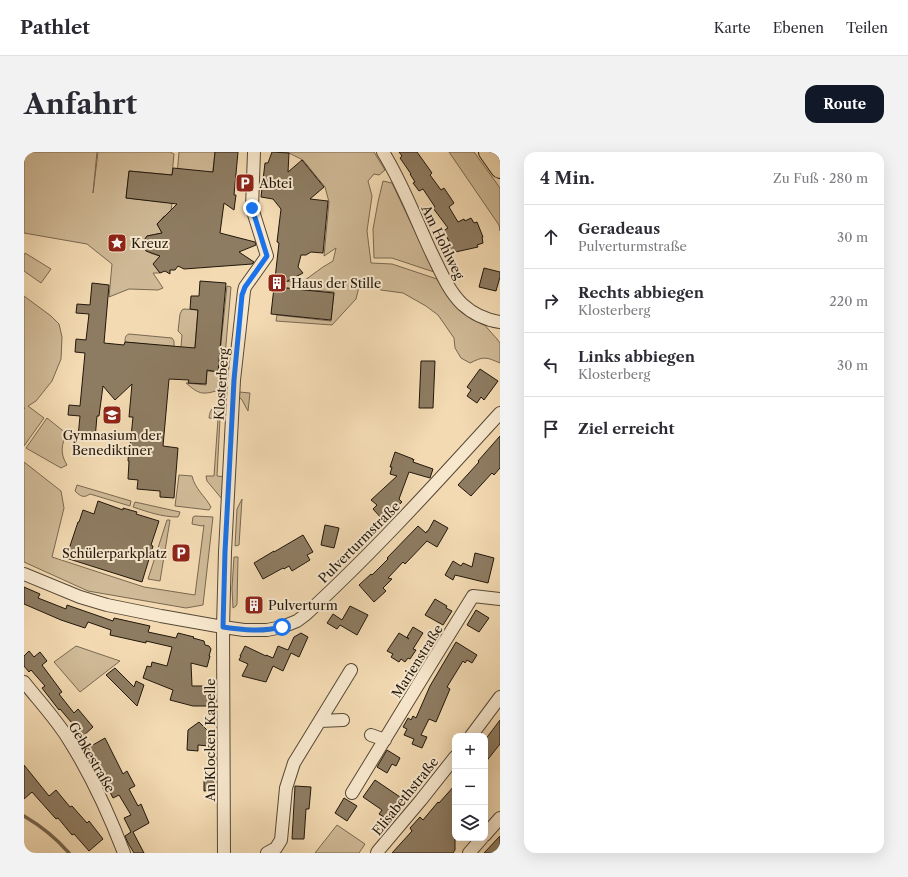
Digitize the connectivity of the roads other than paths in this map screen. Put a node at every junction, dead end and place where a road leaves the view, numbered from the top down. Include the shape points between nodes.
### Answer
1 (254, 152) edge
2 (383, 152) edge
3 (488, 152) edge
4 (500, 169) edge
5 (500, 322) edge
6 (500, 414) edge
7 (24, 574) edge
8 (500, 599) edge
9 (223, 627) junction
10 (351, 670) dead end
11 (24, 682) edge
12 (500, 697) edge
13 (343, 720) dead end
14 (320, 721) junction
15 (473, 733) edge
16 (371, 735) dead end
17 (385, 740) junction
18 (452, 761) edge
19 (352, 793) dead end
20 (500, 818) edge
21 (488, 832) edge
22 (479, 841) edge
23 (124, 853) edge
24 (224, 853) edge
25 (267, 853) edge
26 (377, 853) edge
27 (469, 853) edge

1 - 9 street, Klosterberg via 252,208 267,256 242,295 234,380
2 - 5 street, Am Hohlweg via 448,286 470,310 486,319
3 - 4 main road
6 - 9 street, Pulverturmstraße via 365,558 305,615 297,621 275,629 256,631
7 - 9 street, Pulverturmstraße via 107,605
8 - 17 street, Marienstraße via 473,596
9 - 24 street, An Klocken Kapelle
10 - 14 street
11 - 23 street, Gebkestraße via 54,719 82,762
12 - 15 street
13 - 14 street
14 - 25 street via 294,764 286,788 281,840 276,848
16 - 17 street
17 - 19 street, Marienstraße
18 - 26 street, Elisabethstraße
20 - 21 street
22 - 27 street

